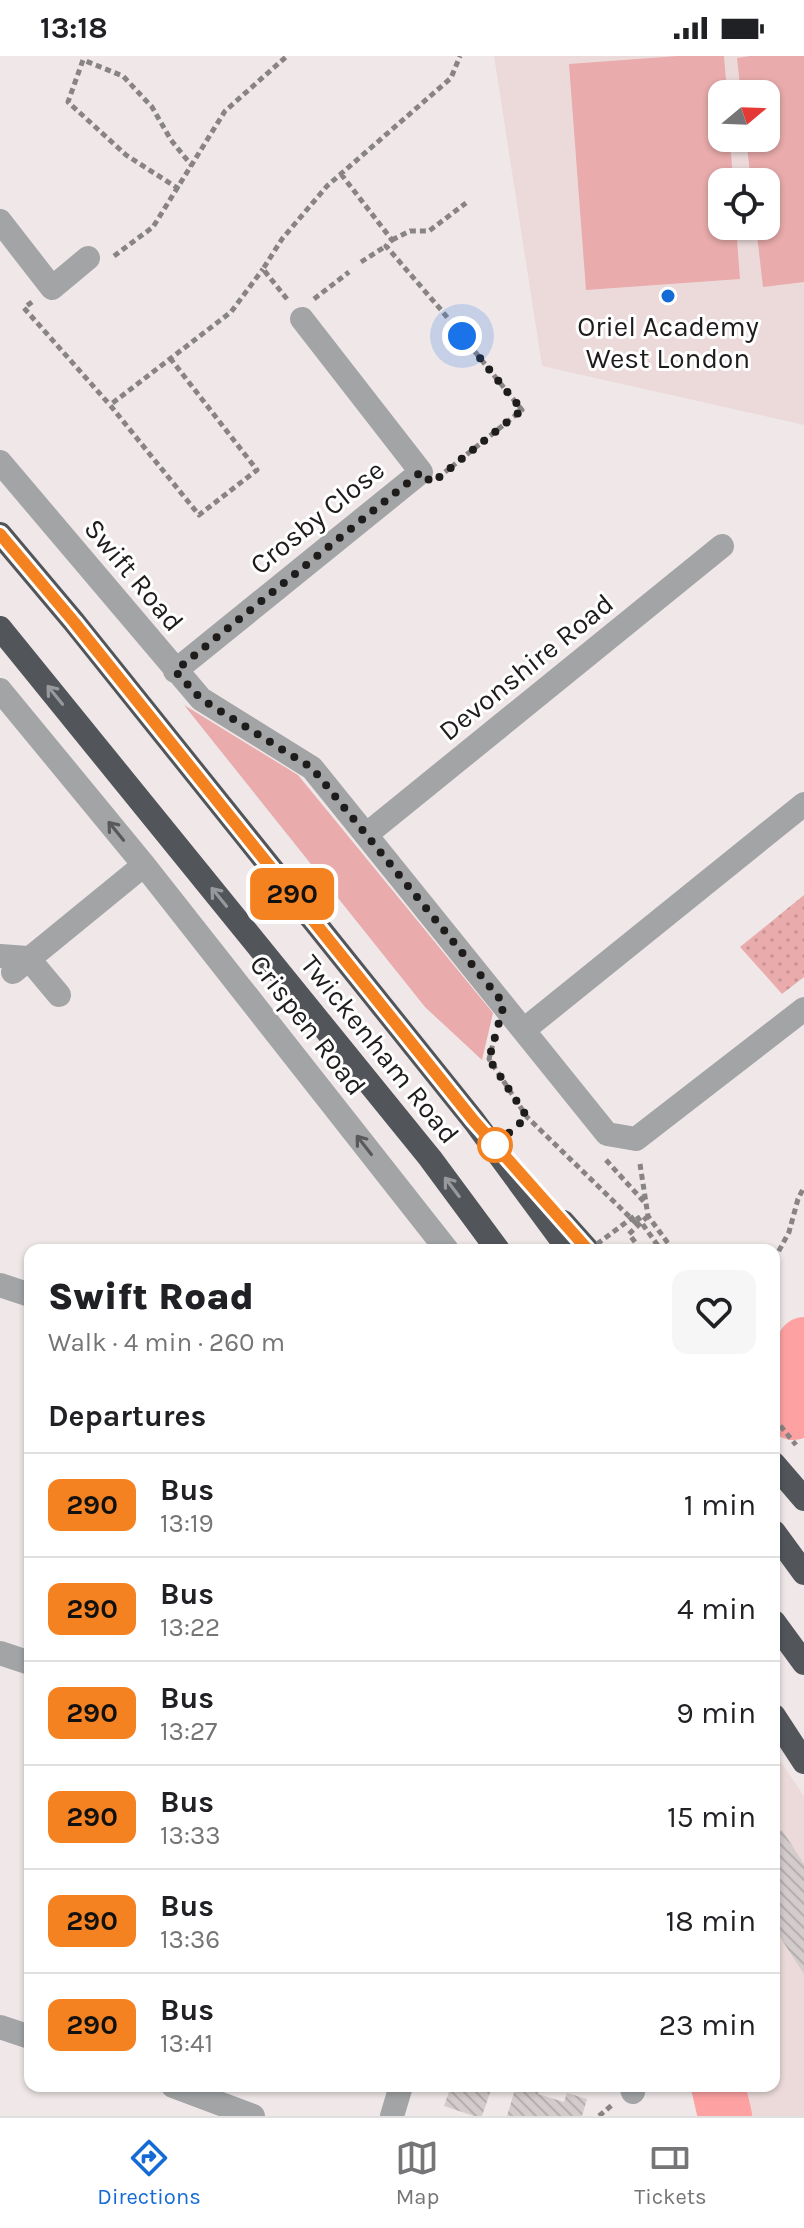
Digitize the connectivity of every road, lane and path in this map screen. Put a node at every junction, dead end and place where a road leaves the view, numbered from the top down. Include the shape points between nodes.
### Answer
1 (287, 56) edge
2 (460, 56) edge
3 (279, 58) edge
4 (192, 166) junction
5 (341, 174) junction
6 (179, 189) junction
7 (466, 203) dead end
8 (0, 221) edge
9 (392, 240) junction
10 (386, 246) junction
11 (88, 258) joint
12 (361, 262) dead end
13 (263, 269) junction
14 (349, 272) dead end
15 (47, 281) junction
16 (300, 316) junction
17 (170, 358) junction
18 (110, 405) junction
19 (0, 462) edge
20 (421, 472) junction
21 (0, 534) edge
22 (722, 546) dead end
23 (0, 628) edge
24 (175, 671) junction
25 (0, 690) edge
26 (804, 804) edge
27 (367, 834) junction
28 (144, 865) junction
29 (14, 962) edge
30 (59, 995) dead end
31 (504, 1004) junction
32 (804, 1009) edge
33 (525, 1029) junction
34 (474, 1121) junction
35 (636, 1139) junction
36 (804, 1187) edge
37 (648, 1216) junction
38 (638, 1225) junction
39 (442, 1244) edge
40 (494, 1244) edge
41 (565, 1244) edge
42 (583, 1244) edge
43 (596, 1244) edge
44 (636, 1244) edge
45 (657, 1244) edge
46 (669, 1244) edge
47 (780, 1249) edge
48 (0, 1285) edge
49 (24, 1293) edge
50 (780, 1426) edge
51 (804, 1456) edge
52 (780, 1471) edge
53 (804, 1499) edge
54 (780, 1540) edge
55 (804, 1573) edge
56 (780, 1630) edge
57 (0, 1653) edge
58 (24, 1661) edge
59 (804, 1663) edge
60 (780, 1725) edge
61 (804, 1762) edge
62 (0, 2027) edge
63 (24, 2035) edge
64 (189, 2092) edge
65 (399, 2092) edge
66 (253, 2116) edge
67 (392, 2116) edge

1 - 3 path
2 - 5 path via 451,78
3 - 4 path via 225,111
4 - 6 path
4 - 6 path via 152,107 123,76 83,60 68,102 126,155
5 - 9 path
5 - 13 path via 282,239
6 - 11 path via 153,227 104,263
7 - 9 path via 429,231 410,231
8 - 15 street
9 - 10 path
10 - 12 path
10 - 20 path via 522,410 432,483
11 - 15 street
13 - 16 path
13 - 17 path via 231,312
14 - 16 path
15 - 18 path via 24,308
16 - 20 street, Crosby Close
17 - 18 path
17 - 18 path via 257,470 199,515
19 - 24 street, Swift Road
20 - 24 street, Crosby Close
21 - 34 highway, Twickenham Road
22 - 27 street, Devonshire Road
40 -> 23 highway, Twickenham Road via 430,1158
24 - 27 street, Swift Road via 201,699 312,768
28 -> 25 street, Crispen Road
26 - 33 street
27 - 31 street, Swift Road
28 - 29 street
39 -> 28 street, Crispen Road
29 - 30 street
31 - 33 street, Swift Road
31 - 38 path via 489,1059 527,1117
32 - 35 street
33 - 35 street, Swift Road via 607,1134
34 - 41 highway, Twickenham Road
34 - 42 highway
35 - 37 path
36 - 47 path
37 - 38 path
37 - 46 path
38 - 44 path via 629,1234
43 - 45 path, bridge via 636,1215
48 - 49 street
50 - 51 path
52 - 53 highway
54 - 55 highway
56 - 59 highway
57 - 58 street
60 - 61 highway
62 - 63 street
64 - 66 street
65 - 67 street

